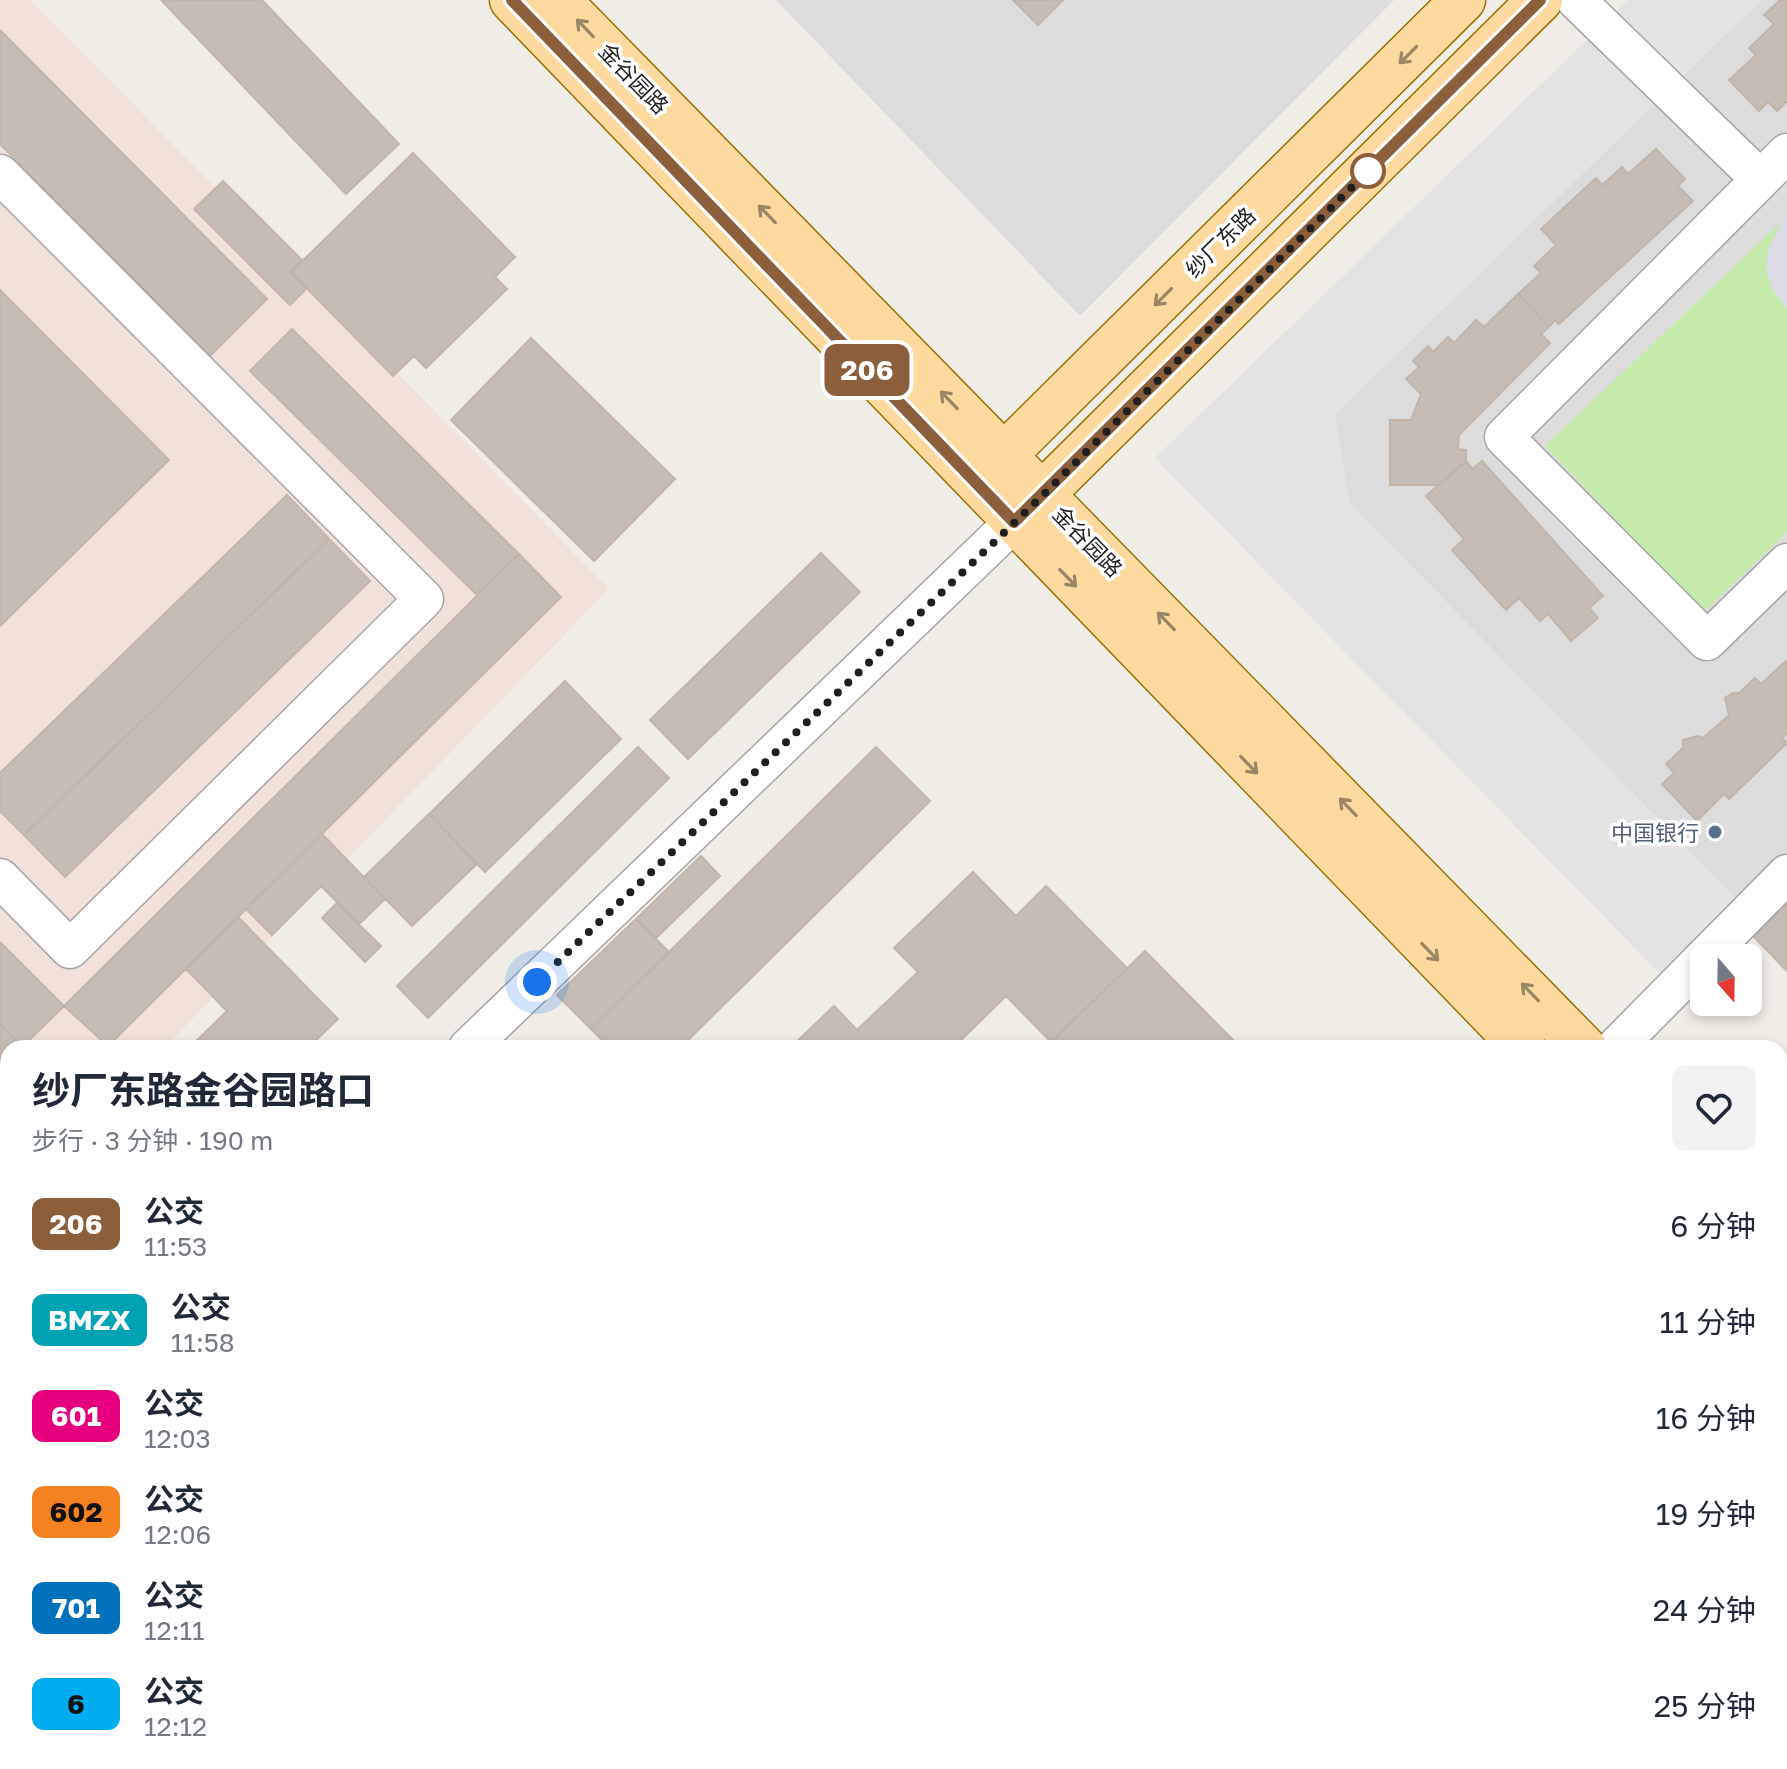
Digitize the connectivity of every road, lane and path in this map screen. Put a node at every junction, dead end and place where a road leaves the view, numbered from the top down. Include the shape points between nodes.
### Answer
1 (512, 0) edge
2 (558, 0) edge
3 (1463, 0) edge
4 (1540, 0) edge
5 (1576, 0) edge
6 (1787, 153) edge
7 (0, 174) edge
8 (1760, 179) junction
9 (990, 469) junction
10 (1029, 509) junction
11 (1787, 563) edge
12 (1787, 874) edge
13 (0, 878) edge
14 (476, 1040) edge
15 (1517, 1040) edge
16 (1576, 1040) edge
17 (1623, 1040) edge

1 - 9 main road, 金谷园路
9 -> 2 main road, 金谷园路
3 -> 9 main road, 纱厂东路
4 - 10 main road
5 - 8 street
6 - 8 street
7 - 13 street via 424,599 70,949
8 - 11 street via 1504,437 1707,641
9 - 10 main road, 金谷园路
10 - 14 street
10 -> 15 main road, 金谷园路
16 -> 10 main road, 金谷园路
12 - 17 street

